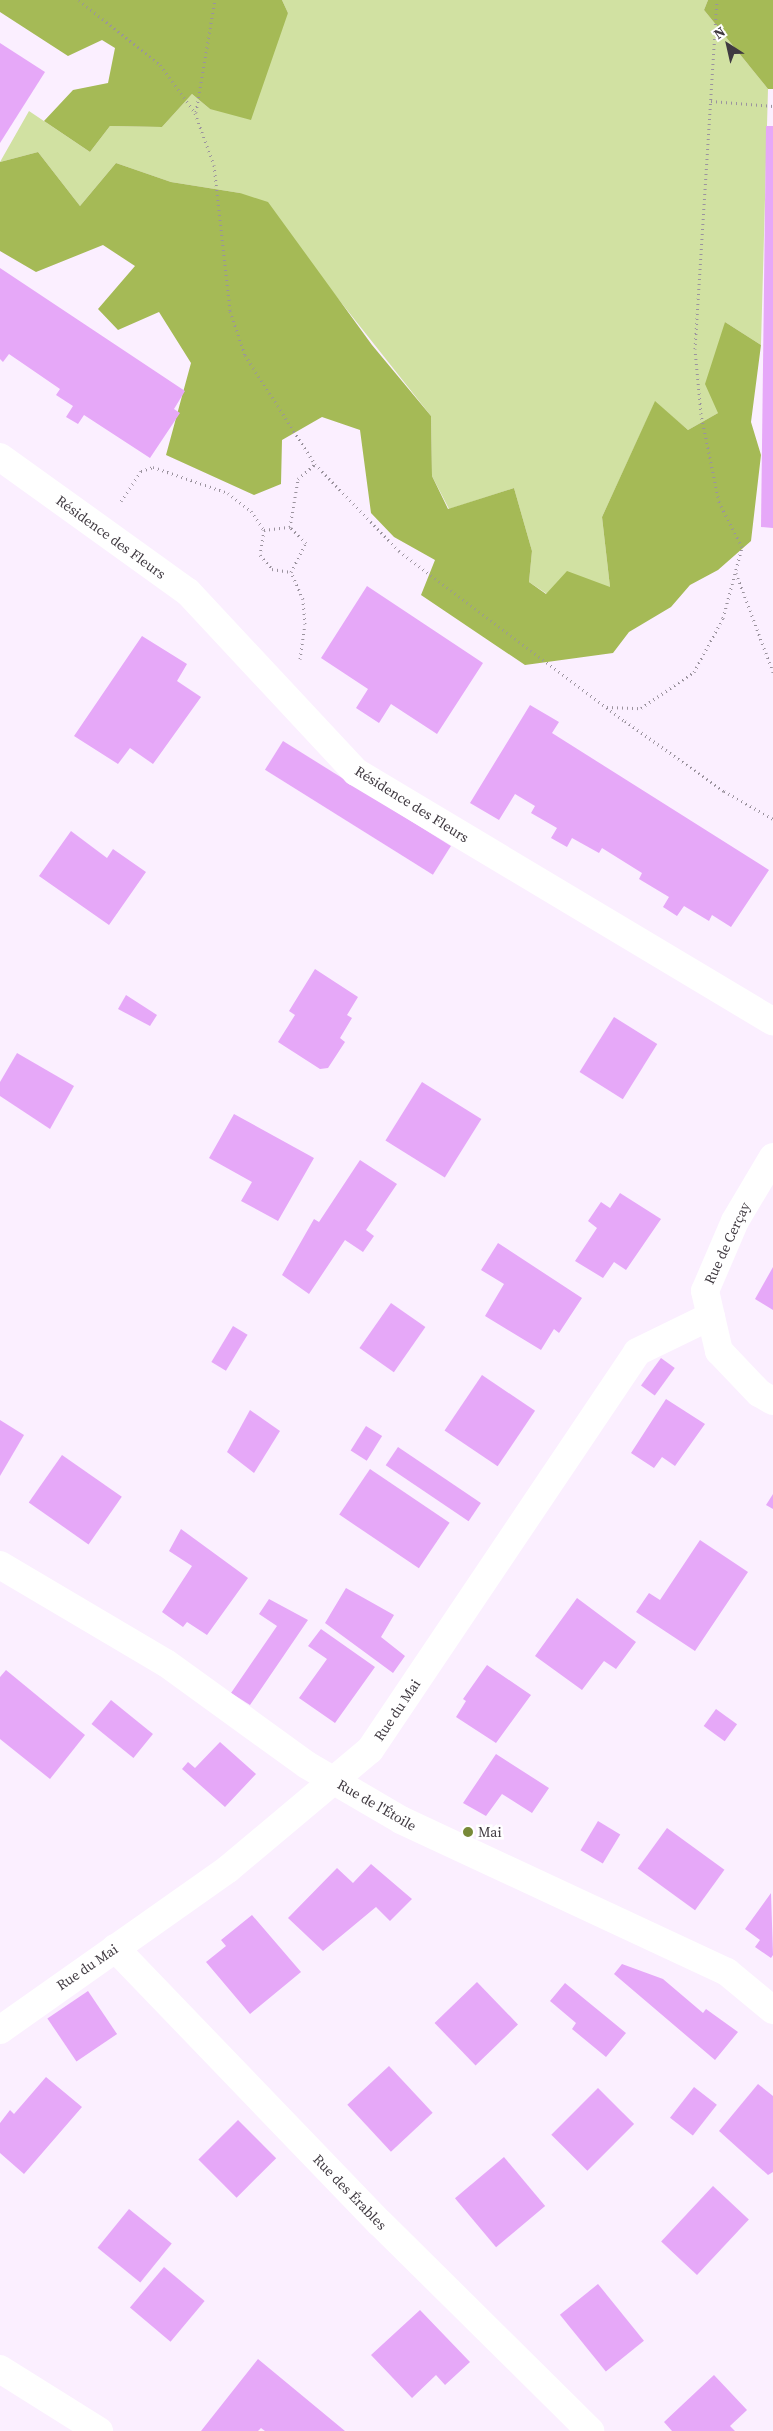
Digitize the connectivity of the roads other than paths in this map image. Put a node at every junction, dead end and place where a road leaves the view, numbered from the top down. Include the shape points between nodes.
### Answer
1 (0, 457) edge
2 (773, 1022) edge
3 (773, 1156) edge
4 (711, 1316) junction
5 (773, 1401) edge
6 (0, 1565) edge
7 (336, 1782) junction
8 (115, 1948) junction
9 (773, 2010) edge
10 (0, 2030) edge
11 (0, 2369) edge
12 (99, 2431) edge
13 (590, 2431) edge

1 - 2 street, Résidence des Fleurs via 188,592 356,772
3 - 4 street, Rue de Cerçay via 735,1221 705,1291
4 - 5 street, Rue de Cerçay via 719,1350 759,1393
4 - 7 street, Rue du Mai via 637,1352 370,1750
6 - 7 street, Rue de l'Étoile via 166,1663
7 - 8 street, Rue du Mai via 306,1802 228,1869
7 - 9 street, Rue de l'Étoile via 472,1856 727,1972
8 - 10 street, Rue du Mai
8 - 13 street, Rue des Érables via 380,2223
11 - 12 street

